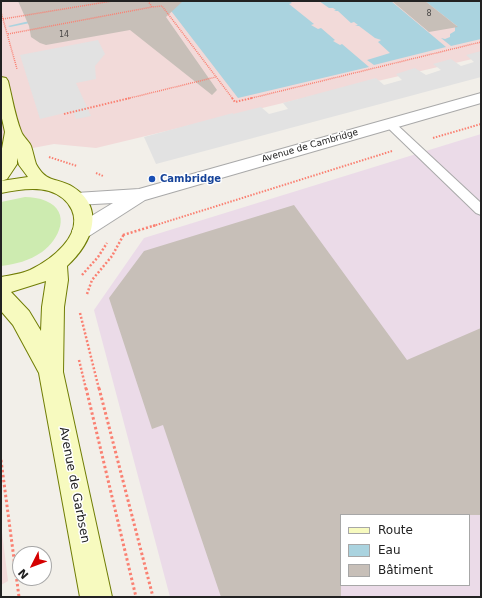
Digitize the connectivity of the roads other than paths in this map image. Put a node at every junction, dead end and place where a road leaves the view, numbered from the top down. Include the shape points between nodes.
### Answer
1 (1, 81) edge
2 (481, 98) edge
3 (390, 124) junction
4 (13, 132) junction
5 (1, 175) edge
6 (42, 184) junction
7 (1, 187) edge
8 (139, 195) junction
9 (76, 199) junction
10 (481, 210) edge
11 (82, 232) junction
12 (57, 264) junction
13 (1, 286) edge
14 (1, 296) edge
15 (52, 372) junction
16 (96, 597) edge

1 - 4 main road
2 - 3 street, Avenue de Cambridge
3 - 8 street, Avenue de Cambridge
3 - 10 lane
4 - 5 main road via 8,164
4 - 6 main road via 22,145 28,165
6 - 7 main road
6 - 9 main road via 64,190
8 - 9 street, Avenue de Cambridge
8 - 11 street, Avenue de Cambridge
9 - 11 main road via 82,209 84,220
11 - 12 main road via 77,243
12 - 13 main road via 39,275
12 - 15 main road, Avenue de Garbsen via 53,307
14 - 15 main road, Avenue de Garbsen via 21,318
15 - 16 main road, Avenue de Garbsen

